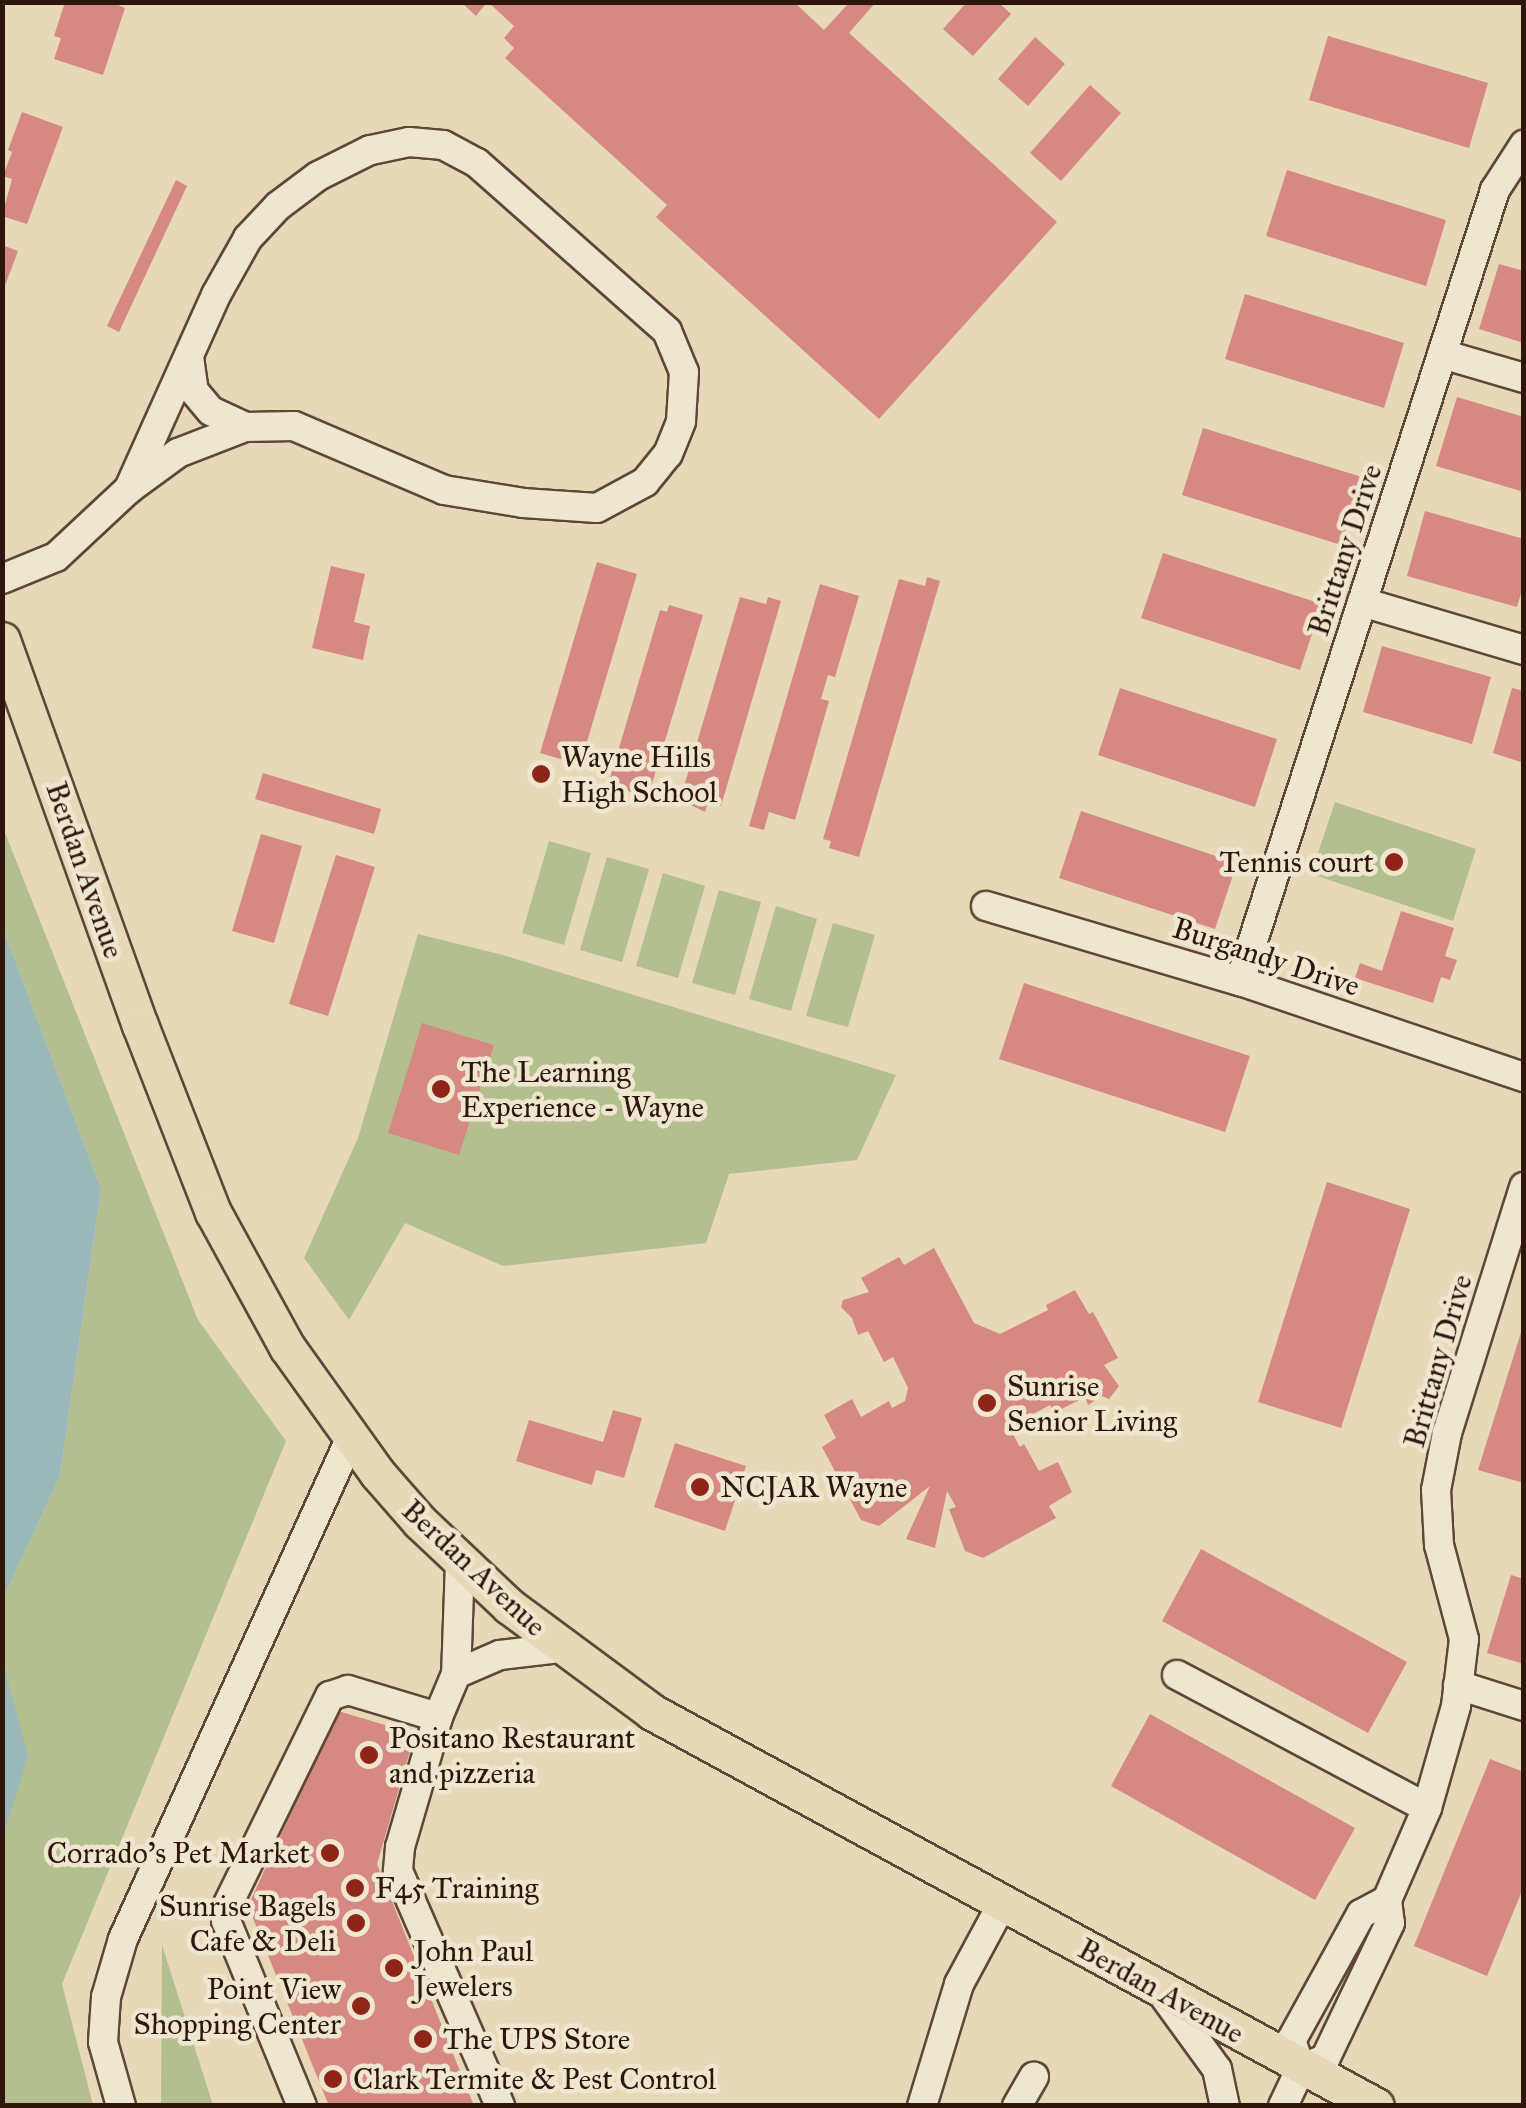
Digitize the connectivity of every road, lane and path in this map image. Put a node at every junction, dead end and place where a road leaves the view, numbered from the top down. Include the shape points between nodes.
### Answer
1 (1524, 146) edge
2 (1442, 354) junction
3 (189, 357) junction
4 (1524, 378) edge
5 (245, 427) junction
6 (129, 490) junction
7 (2, 579) edge
8 (1362, 602) junction
9 (2, 640) edge
10 (1524, 650) edge
11 (986, 906) dead end
12 (1240, 980) junction
13 (1524, 1077) edge
14 (1524, 1188) edge
15 (351, 1437) junction
16 (460, 1562) junction
17 (560, 1648) junction
18 (456, 1674) junction
19 (1177, 1675) dead end
20 (1458, 1685) junction
21 (1524, 1706) edge
22 (438, 1716) junction
23 (1426, 1808) junction
24 (1002, 1904) junction
25 (1160, 1991) junction
26 (1301, 2068) junction
27 (1034, 2078) dead end
28 (121, 2106) edge
29 (302, 2106) edge
30 (500, 2106) edge
31 (922, 2106) edge
32 (1018, 2106) edge
33 (1225, 2106) edge
34 (1283, 2106) edge
35 (1376, 2106) edge

1 - 2 street, Brittany Drive via 1494,190
2 - 4 street
2 - 8 street, Brittany Drive
3 - 5 street via 194,391 211,411
3 - 5 street via 248,238 278,206 370,150 410,142 443,144 477,163 666,331 684,372 681,421 668,454 645,482 597,508 444,490 294,426
3 - 6 street
5 - 6 street via 178,453
6 - 7 street via 56,557
8 - 10 street
8 - 12 street, Brittany Drive
9 - 15 main road, Berdan Avenue via 212,1212 286,1347
11 - 12 street, Burgandy Drive
12 - 13 street, Burgandy Drive
14 - 20 street, Brittany Drive via 1447,1432 1436,1490 1439,1545 1464,1639
15 - 16 main road, Berdan Avenue
15 - 28 street via 122,1939 106,1997 103,2042
16 - 17 main road, Berdan Avenue
16 - 18 street
17 - 18 street via 500,1655
17 - 24 main road, Berdan Avenue via 652,1712
18 - 22 street
19 - 23 street
20 - 21 street
20 - 23 street, Brittany Drive
22 - 29 street via 348,1690 330,1696 227,1906 226,1921
22 - 30 street via 398,1872
23 - 26 street, Brittany Drive via 1387,1900 1390,1923 1326,2059
24 - 25 main road, Berdan Avenue
24 - 31 street via 958,1984
25 - 26 main road, Berdan Avenue
25 - 33 street via 1217,2068
26 - 34 street
26 - 35 main road, Berdan Avenue
27 - 32 street

